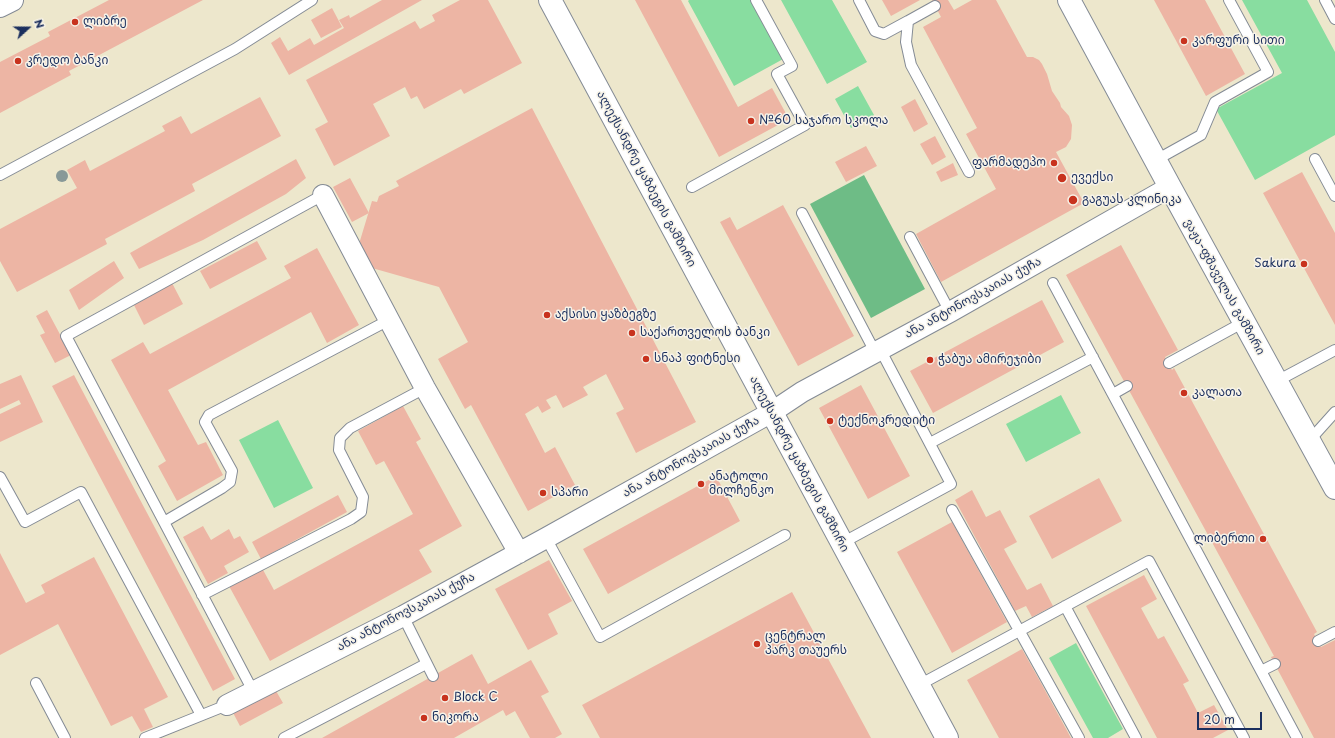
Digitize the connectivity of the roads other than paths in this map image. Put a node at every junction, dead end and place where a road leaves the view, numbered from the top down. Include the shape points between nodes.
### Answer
1 (12, 0) edge
2 (312, 0) edge
3 (550, 0) edge
4 (756, 0) edge
5 (859, 0) edge
6 (1069, 0) edge
7 (1229, 0) edge
8 (1325, 0) edge
9 (0, 6) edge
10 (935, 6) dead end
11 (1335, 19) edge
12 (908, 21) junction
13 (1315, 159) dead end
14 (1156, 160) junction
15 (969, 172) dead end
16 (0, 176) edge
17 (692, 187) dead end
18 (1170, 187) junction
19 (323, 195) joint
20 (1335, 196) edge
21 (802, 212) dead end
22 (910, 237) dead end
23 (1053, 283) dead end
24 (950, 312) junction
25 (390, 320) junction
26 (1244, 322) junction
27 (1335, 350) edge
28 (878, 351) junction
29 (1093, 357) junction
30 (1169, 363) dead end
31 (1277, 381) junction
32 (1127, 386) dead end
33 (425, 388) junction
34 (1112, 394) junction
35 (772, 412) junction
36 (1335, 412) edge
37 (1309, 441) junction
38 (930, 443) junction
39 (0, 477) edge
40 (1335, 488) edge
41 (952, 510) dead end
42 (164, 522) junction
43 (786, 535) dead end
44 (546, 538) junction
45 (842, 543) junction
46 (519, 553) junction
47 (202, 595) junction
48 (1065, 606) junction
49 (402, 616) junction
50 (1020, 630) junction
51 (1335, 632) edge
52 (1318, 641) dead end
53 (426, 664) junction
54 (1275, 664) dead end
55 (1261, 672) junction
56 (433, 676) dead end
57 (36, 683) dead end
58 (919, 685) junction
59 (253, 692) junction
60 (227, 705) joint
61 (201, 716) junction
62 (1134, 737) edge
63 (65, 738) edge
64 (145, 738) edge
65 (284, 738) edge
66 (947, 738) edge
67 (1079, 738) edge
68 (1244, 738) edge
69 (1297, 738) edge

1 - 9 main road
2 - 16 lane via 235,49
3 - 35 main road, ალექსანდრე ყაზბეგის გამზირი
4 - 17 lane via 792,66 777,74 805,125
5 - 12 lane via 875,31 884,34
6 - 14 main road, ვაჟა-ფშაველას გამზირი
7 - 14 lane via 1268,72 1215,102 1201,135
8 - 11 lane
10 - 12 lane
12 - 15 lane via 906,42 911,65
13 - 20 lane
14 - 18 main road, ვაჟა-ფშაველას გამზირი
18 - 24 street, ანა ანტონოვსკაიას ქუჩა
18 - 26 main road, ვაჟა-ფშაველას გამზირი
19 - 25 street
19 - 42 lane via 66,336
21 - 28 lane
22 - 24 lane
23 - 29 lane
24 - 28 street, ანა ანტონოვსკაიას ქუჩა
25 - 33 street
25 - 42 lane via 209,415 205,422 232,472 230,482
26 - 30 lane
26 - 31 main road, ვაჟა-ფშაველას გამზირი
27 - 31 lane
28 - 35 street, ანა ანტონოვსკაიას ქუჩა via 802,392
28 - 38 lane
29 - 34 lane
29 - 38 lane
31 - 37 main road, ვაჟა-ფშაველას გამზირი
32 - 34 lane
33 - 46 street
33 - 47 lane via 350,428 340,438 339,450 363,497 361,512
34 - 55 lane
35 - 44 street, ანა ანტონოვსკაიას ქუჩა
35 - 45 main road, ალექსანდრე ყაზბეგის გამზირი
36 - 37 lane
37 - 40 main road, ვაჟა-ფშაველას გამზირი
38 - 45 lane via 951,484
39 - 61 lane via 25,522 81,492
41 - 50 lane
42 - 47 lane
43 - 44 lane via 600,637
44 - 46 street, ანა ანტონოვსკაიას ქუჩა
45 - 58 main road, ალექსანდრე ყაზბეგის გამზირი
46 - 49 street, ანა ანტონოვსკაიას ქუჩა
47 - 59 lane
48 - 50 lane
48 - 62 lane
48 - 68 lane via 1150,561
49 - 53 lane
49 - 59 street, ანა ანტონოვსკაიას ქუჩა
50 - 58 lane
50 - 67 lane
51 - 52 lane
53 - 56 lane
53 - 65 lane
54 - 55 lane
55 - 69 lane
57 - 63 lane
58 - 66 main road, ალექსანდრე ყაზბეგის გამზირი
59 - 60 street, ანა ანტონოვსკაიას ქუჩა
60 - 61 lane
61 - 64 lane

